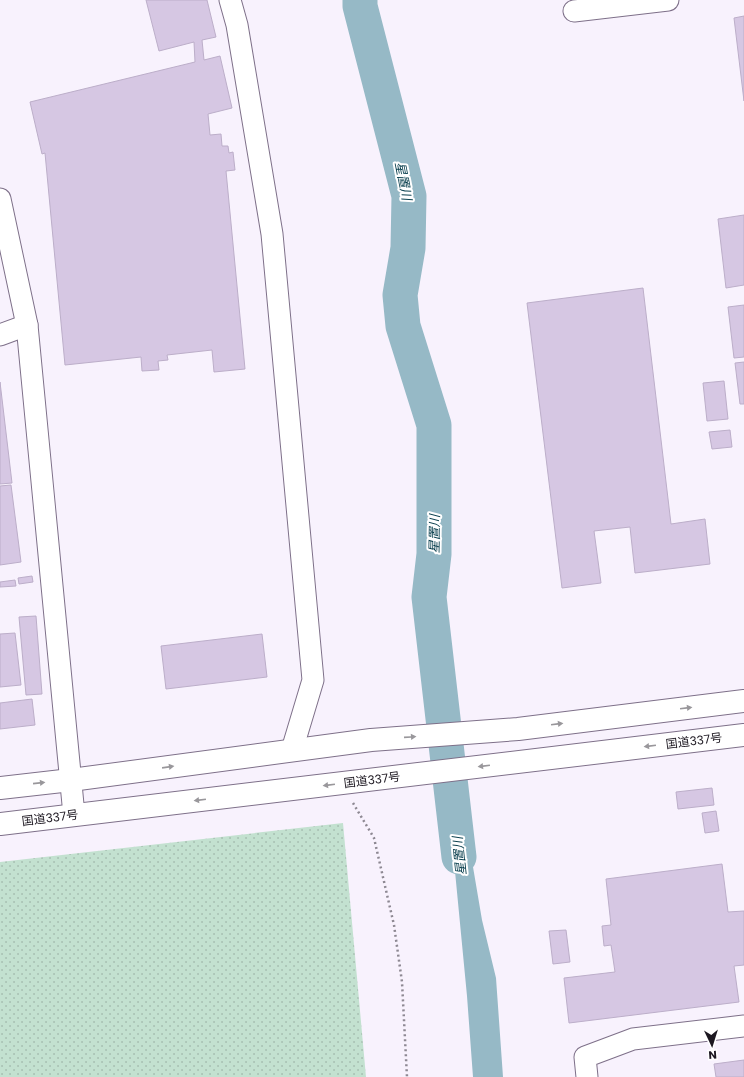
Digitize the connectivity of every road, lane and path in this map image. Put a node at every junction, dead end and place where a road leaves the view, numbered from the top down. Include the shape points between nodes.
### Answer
1 (230, 0) edge
2 (668, 0) edge
3 (574, 11) dead end
4 (0, 200) edge
5 (27, 325) junction
6 (0, 335) edge
7 (744, 701) edge
8 (744, 735) edge
9 (292, 750) junction
10 (71, 780) junction
11 (341, 783) junction
12 (0, 788) edge
13 (74, 815) junction
14 (0, 824) edge
15 (744, 1026) edge
16 (407, 1077) edge
17 (587, 1077) edge

1 - 9 street via 272,234 312,680
2 - 3 street
4 - 5 street
5 - 6 street
5 - 10 street
9 -> 7 highway via 371,740 518,729
8 -> 11 highway, 国道337号
10 -> 9 highway
12 -> 10 highway
10 - 13 street
11 -> 13 highway, 国道337号
11 - 16 path via 374,838 402,982
13 - 14 highway, 国道337号
15 - 17 street via 633,1039 585,1057

